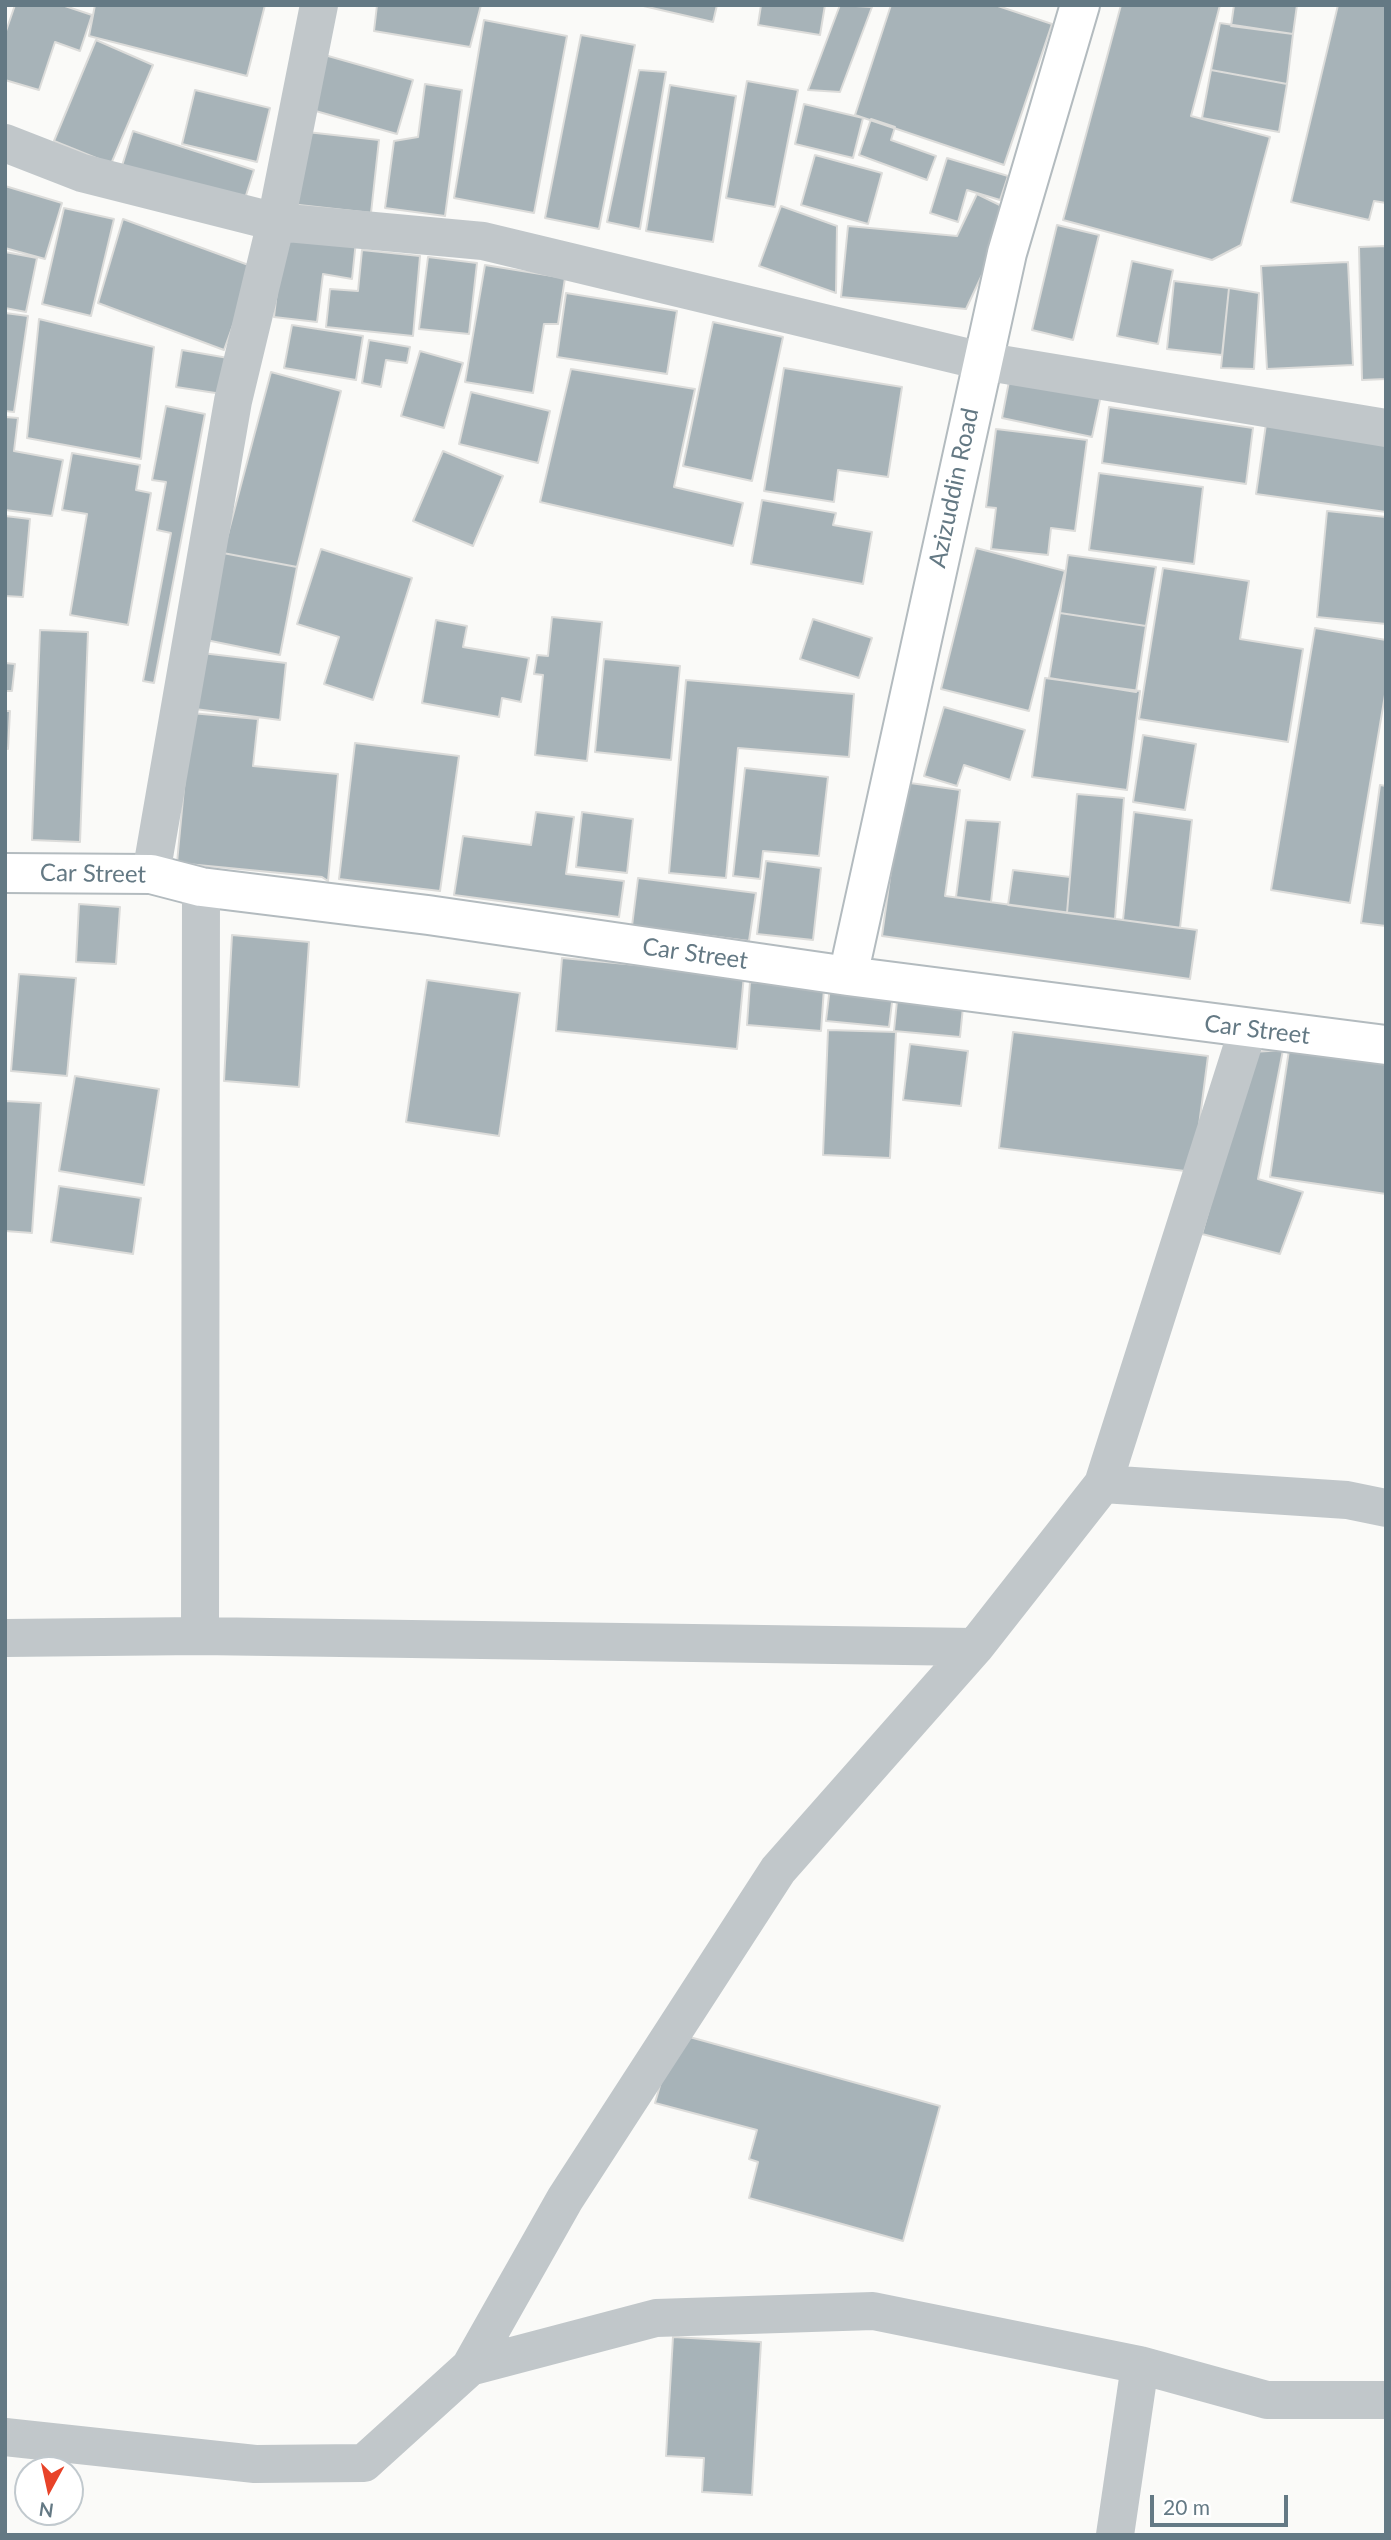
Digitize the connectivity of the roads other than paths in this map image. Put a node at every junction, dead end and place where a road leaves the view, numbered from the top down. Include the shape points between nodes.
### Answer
1 (319, 5) edge
2 (1080, 5) edge
3 (5, 143) edge
4 (276, 222) junction
5 (982, 361) junction
6 (1386, 428) edge
7 (5, 873) edge
8 (151, 874) junction
9 (201, 887) junction
10 (848, 976) junction
11 (1248, 1029) junction
12 (1386, 1045) edge
13 (1103, 1484) junction
14 (1386, 1508) edge
15 (200, 1636) junction
16 (5, 1639) edge
17 (975, 1647) junction
18 (1140, 2365) junction
19 (470, 2367) junction
20 (1386, 2400) edge
21 (5, 2437) edge
22 (1115, 2535) edge

1 - 4 street
2 - 5 street, Azizuddin Road via 1007,253
3 - 4 street via 82,173
4 - 5 street via 483,241
4 - 8 street via 233,401
5 - 6 street
5 - 10 street, Azizuddin Road
7 - 8 street, Car Street
8 - 9 street, Car Street
9 - 10 street, Car Street
9 - 15 street
10 - 11 street, Car Street
11 - 12 street, Car Street
11 - 13 street
13 - 14 street via 1347,1500
13 - 17 street
15 - 16 street
15 - 17 street
17 - 19 street via 778,1870 565,2199
18 - 19 street via 873,2311 656,2318
18 - 20 street via 1267,2400
18 - 22 street
19 - 21 street via 364,2462 255,2464

